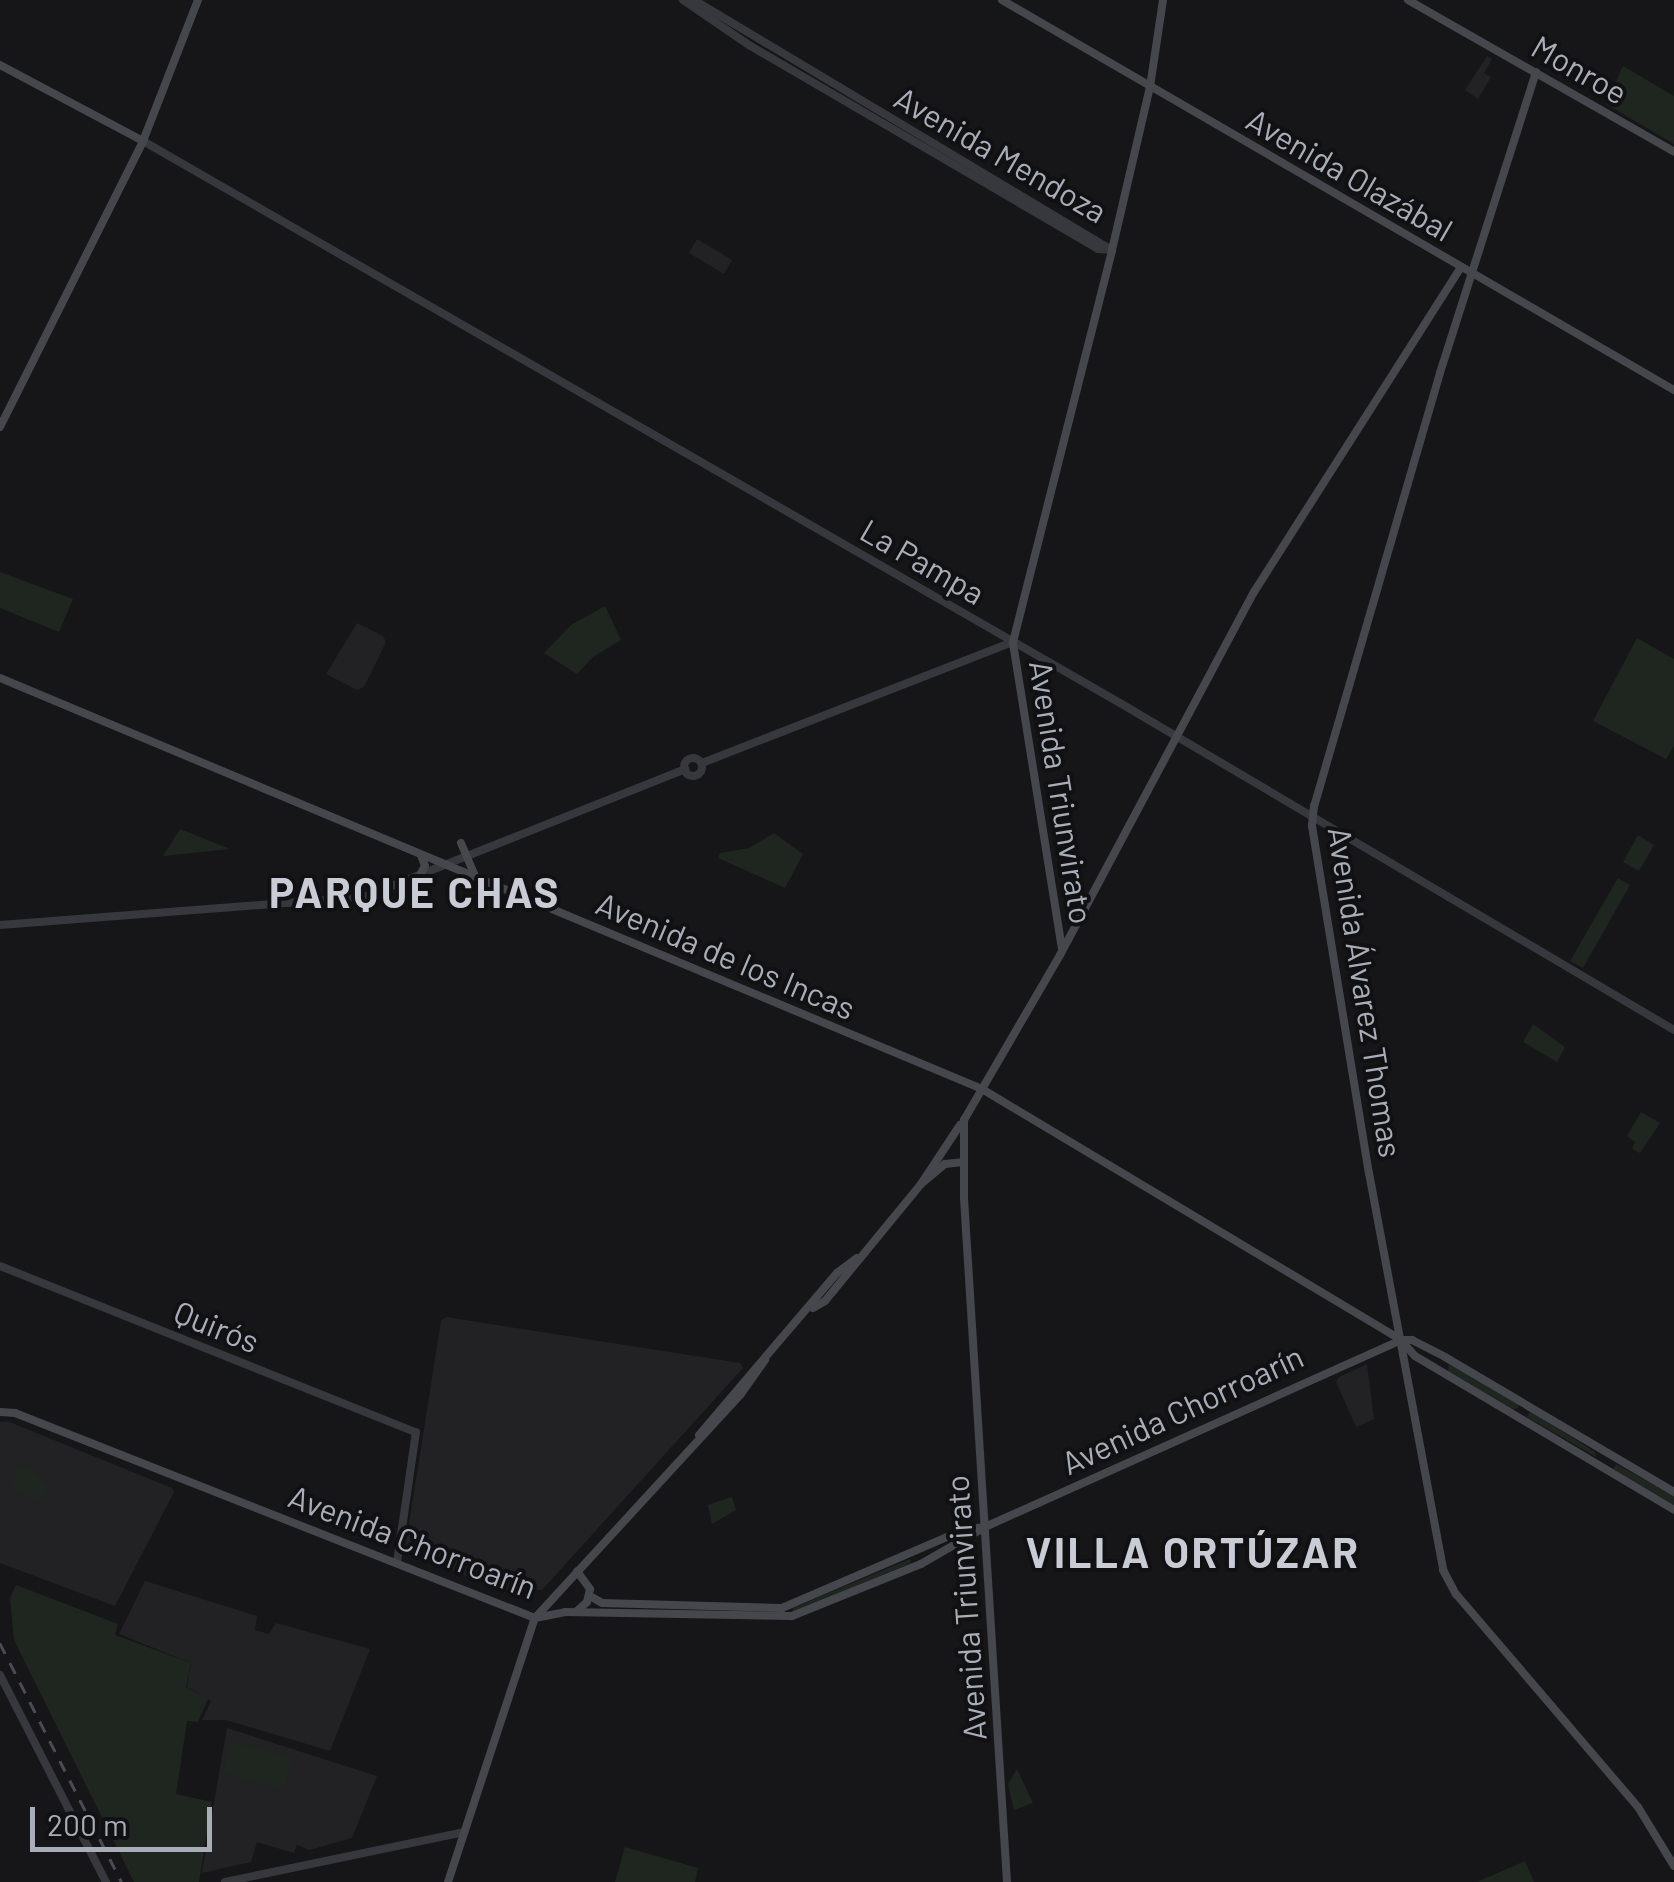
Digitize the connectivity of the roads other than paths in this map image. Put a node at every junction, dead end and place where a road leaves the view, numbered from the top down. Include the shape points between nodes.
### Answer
1 (198, 0) edge
2 (683, 0) edge
3 (694, 0) edge
4 (1002, 0) edge
5 (1164, 0) edge
6 (1408, 0) edge
7 (0, 65) edge
8 (1536, 72) junction
9 (1150, 87) junction
10 (143, 141) junction
11 (1674, 152) edge
12 (1112, 250) junction
13 (1462, 267) junction
14 (1472, 273) junction
15 (1674, 390) edge
16 (0, 428) edge
17 (1014, 642) junction
18 (0, 678) edge
19 (1175, 736) junction
20 (1312, 819) junction
21 (461, 843) dead end
22 (421, 855) junction
23 (465, 857) junction
24 (446, 865) junction
25 (420, 875) junction
26 (477, 878) junction
27 (0, 925) edge
28 (1062, 949) junction
29 (1674, 1030) edge
30 (982, 1089) junction
31 (964, 1120) junction
32 (962, 1162) junction
33 (922, 1184) junction
34 (0, 1266) edge
35 (1402, 1340) junction
36 (0, 1412) edge
37 (1674, 1492) edge
38 (1674, 1510) edge
39 (985, 1527) junction
40 (397, 1563) junction
41 (577, 1571) junction
42 (590, 1596) junction
43 (658, 1603) junction
44 (722, 1606) junction
45 (573, 1613) junction
46 (657, 1615) junction
47 (721, 1616) junction
48 (535, 1618) junction
49 (0, 1675) edge
50 (464, 1832) junction
51 (1674, 1866) edge
52 (106, 1882) edge
53 (226, 1882) edge
54 (448, 1882) edge
55 (1007, 1882) edge

1 - 10 main road
2 - 12 street, Avenida Mendoza via 1098,250
3 - 12 street, Avenida Mendoza
4 - 9 main road, Avenida Olazábal
5 - 9 main road, Avenida Triunvirato
6 - 8 main road, Monroe
7 - 10 main road
8 - 11 main road, Monroe
8 - 14 main road, Avenida Álvarez Thomas
9 - 12 main road, Avenida Triunvirato
9 - 13 main road, Avenida Olazábal
10 - 16 main road
10 - 17 street, La Pampa
12 - 17 main road, Avenida Triunvirato
13 - 14 main road, Avenida Olazábal
13 - 19 main road via 1254,592
14 - 15 main road, Avenida Olazábal
14 - 20 main road, Avenida Álvarez Thomas
17 - 19 street, La Pampa
17 - 23 street via 702,764 698,775 685,770
17 - 28 main road, Avenida Triunvirato
18 - 22 main road, Avenida de los Incas
19 - 20 street, La Pampa
19 - 28 main road
20 - 29 street, La Pampa
20 - 35 main road, Avenida Álvarez Thomas
21 - 23 main road
22 - 24 main road, Avenida de los Incas
22 - 25 main road
23 - 24 street
23 - 26 main road
24 - 25 street
24 - 26 main road, Avenida de los Incas
25 - 27 street via 356,898
26 - 30 main road, Avenida de los Incas
28 - 30 main road, Avenida Triunvirato
30 - 31 main road, Avenida Triunvirato
30 - 35 main road, Avenida de los Incas
31 - 32 main road, Avenida Triunvirato
31 - 33 main road
32 - 33 main road via 944,1164
32 - 39 main road, Avenida Triunvirato
33 - 41 main road
34 - 40 street, Quirós via 416,1432
35 - 37 main road, Avenida de los Incas via 1428,1348
35 - 38 main road, Avenida de los Incas via 1415,1356
35 - 39 main road, Avenida Chorroarín
35 - 51 main road, Avenida Álvarez Thomas via 1446,1578 1638,1807
36 - 40 main road, Avenida Chorroarín
39 - 44 main road, Avenida Chorroarín via 963,1530 793,1605
39 - 47 main road, Avenida Chorroarín via 920,1564 792,1616
39 - 55 main road, Avenida Triunvirato
40 - 48 main road, Avenida Chorroarín
41 - 42 main road
41 - 48 main road
42 - 43 main road, Avenida Chorroarín
42 - 45 main road
43 - 44 main road, Avenida Chorroarín
43 - 46 main road
44 - 47 main road
45 - 46 main road, Avenida Chorroarín
45 - 48 main road, Avenida Chorroarín
46 - 47 main road, Avenida Chorroarín
48 - 50 main road
49 - 52 street
50 - 53 street
50 - 54 main road

